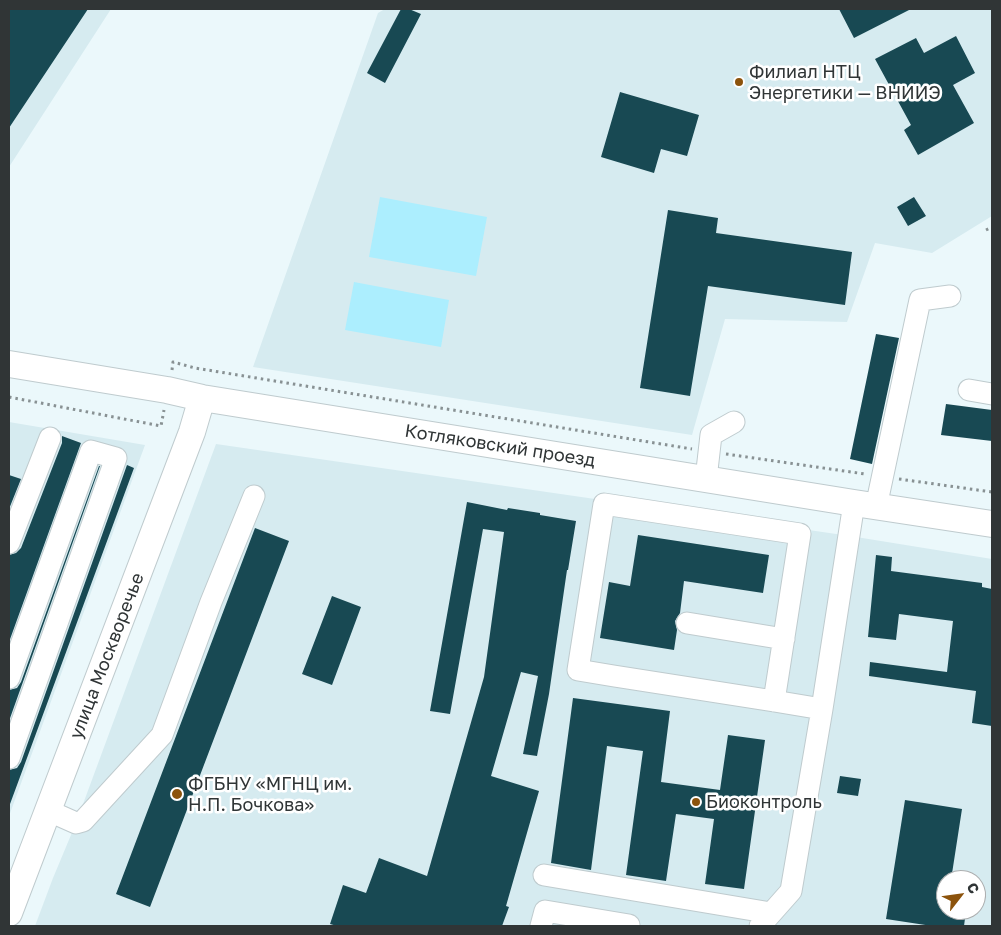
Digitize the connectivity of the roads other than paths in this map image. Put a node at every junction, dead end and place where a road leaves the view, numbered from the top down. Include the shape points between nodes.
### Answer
1 (950, 296) dead end
2 (9, 364) edge
3 (969, 390) dead end
4 (992, 394) edge
5 (202, 398) junction
6 (734, 422) dead end
7 (50, 438) dead end
8 (706, 479) junction
9 (254, 496) dead end
10 (865, 505) junction
11 (992, 524) edge
12 (9, 544) edge
13 (687, 623) dead end
14 (784, 638) junction
15 (9, 678) edge
16 (774, 702) junction
17 (822, 709) junction
18 (9, 758) edge
19 (49, 811) junction
20 (544, 875) dead end
21 (14, 887) edge
22 (9, 914) edge
23 (766, 920) edge
24 (541, 926) edge
25 (630, 926) edge

1 - 10 lane via 920,300
2 - 5 main road, Котляковский проезд
3 - 4 lane
5 - 8 main road, Котляковский проезд
5 - 19 main road, улица Москворечье
6 - 8 lane via 711,435
7 - 12 lane
8 - 10 main road, Котляковский проезд
9 - 19 lane via 162,735 84,821 76,823
10 - 11 main road, Котляковский проезд
10 - 17 lane
13 - 14 lane
14 - 16 lane
14 - 16 lane via 800,534 604,504 578,670
15 - 18 lane via 90,451 116,458
16 - 17 lane
17 - 23 lane via 790,891
19 - 21 main road, улица Москворечье
20 - 23 lane
21 - 22 main road, улица Москворечье
24 - 25 lane via 545,910

